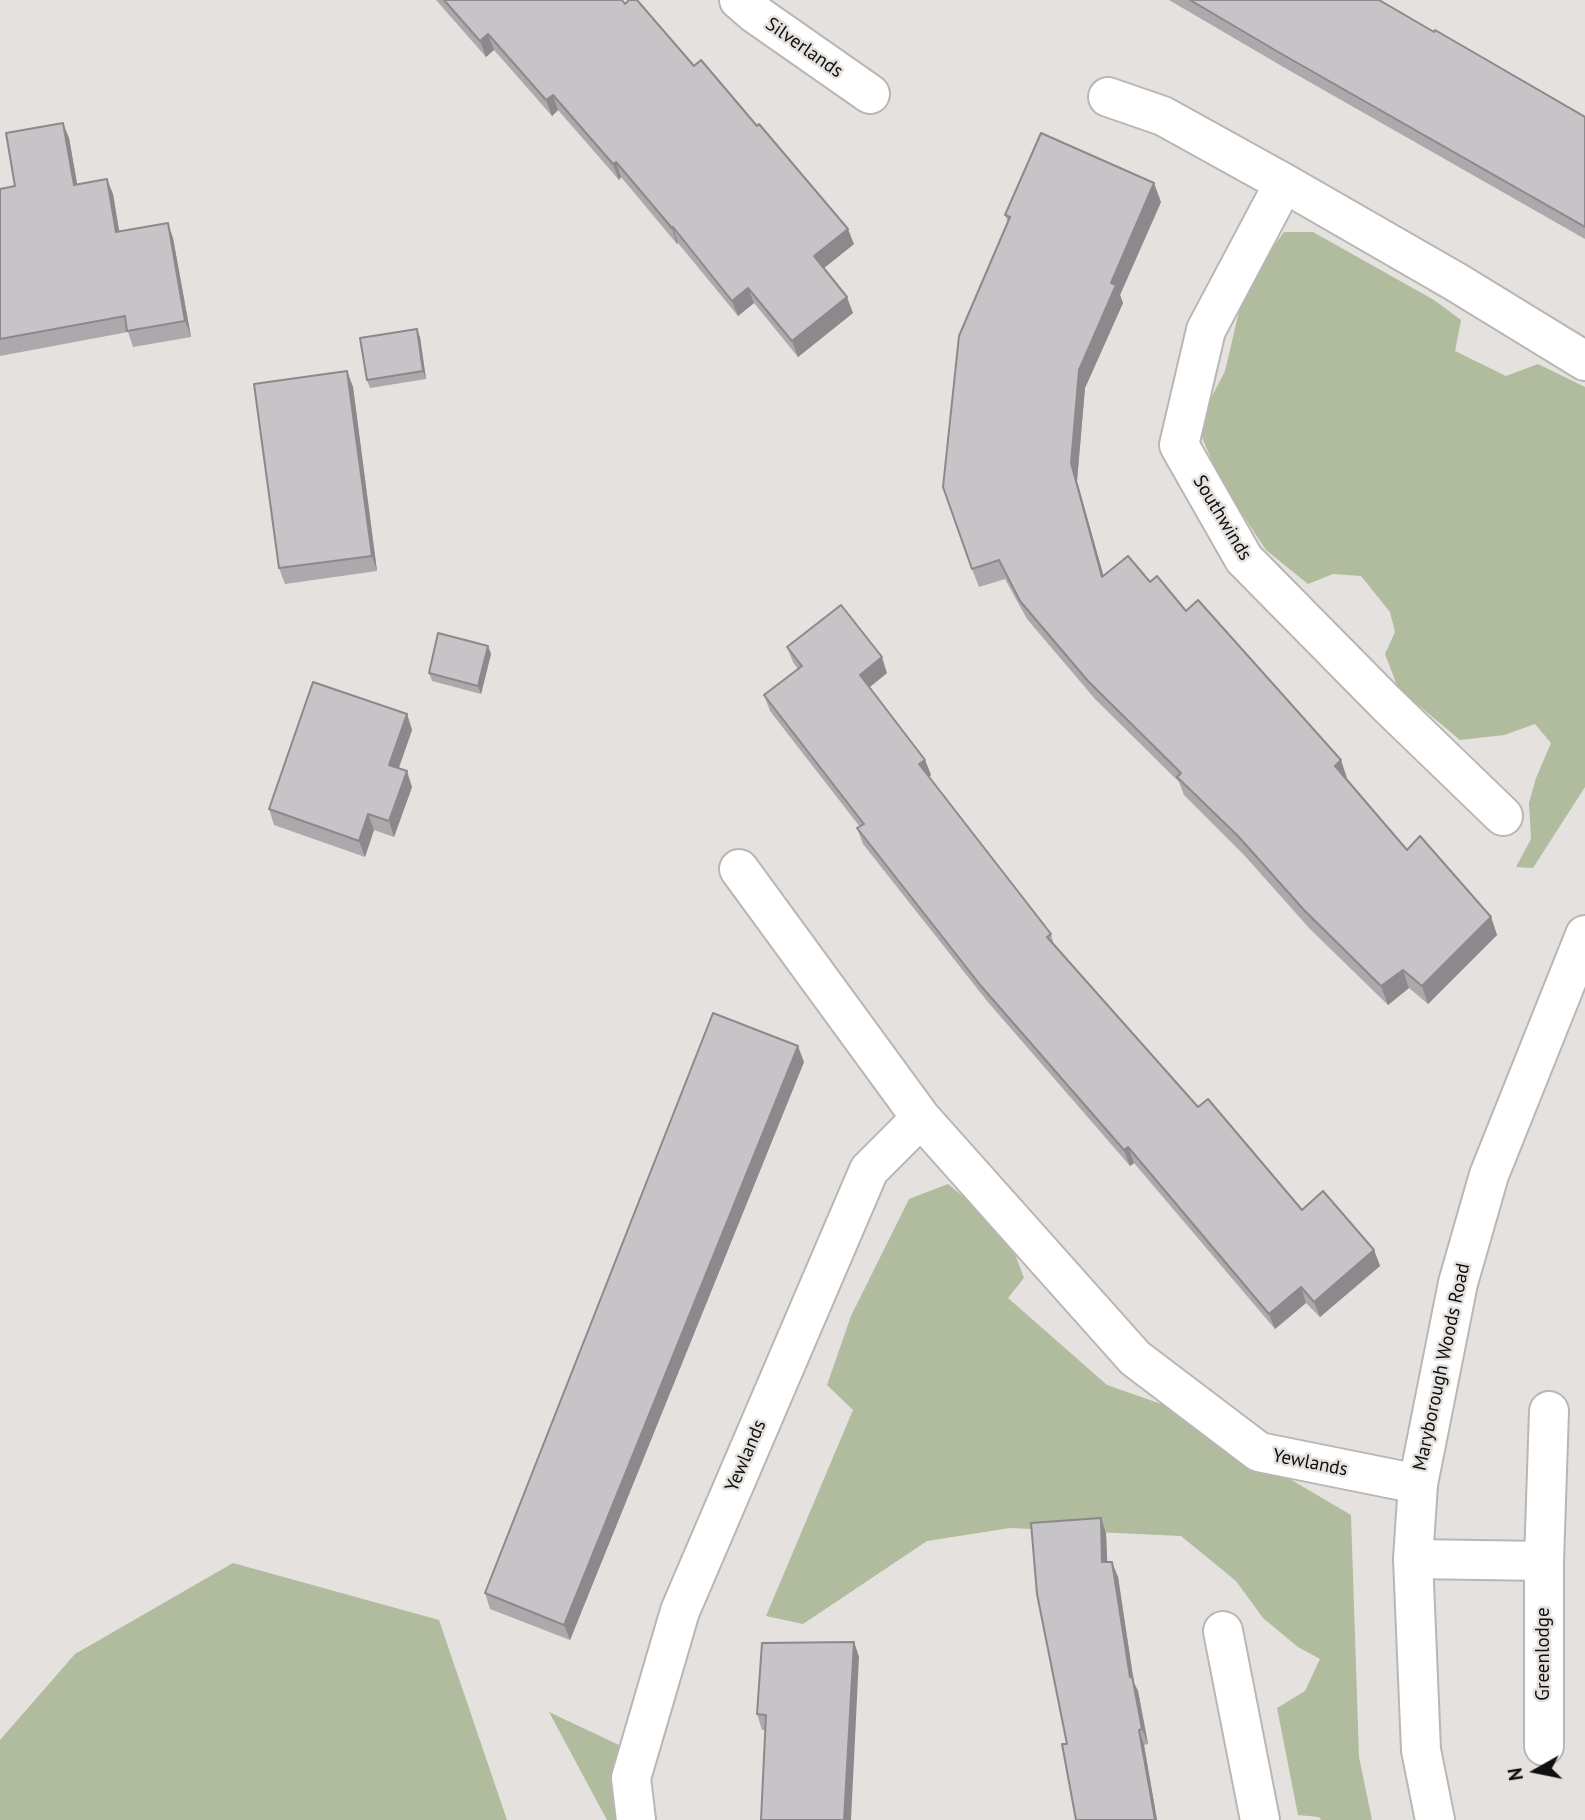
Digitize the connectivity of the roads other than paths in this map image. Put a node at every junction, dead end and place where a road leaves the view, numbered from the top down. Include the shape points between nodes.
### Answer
1 (739, 0) edge
2 (870, 94) dead end
3 (1108, 97) dead end
4 (1284, 183) junction
5 (1585, 361) edge
6 (1503, 816) dead end
7 (739, 869) dead end
8 (1585, 935) edge
9 (921, 1118) junction
10 (1549, 1411) dead end
11 (1418, 1484) junction
12 (1413, 1559) junction
13 (1544, 1561) junction
14 (1223, 1631) dead end
15 (1544, 1746) dead end
16 (636, 1820) edge
17 (1260, 1820) edge
18 (1435, 1820) edge

1 - 2 street, Silverlands
3 - 4 street via 1164,117
4 - 5 street
4 - 6 street, Southwinds via 1206,330 1179,445 1244,559
7 - 9 street, Yewlands
8 - 11 street, Maryborough Woods Road via 1489,1175 1458,1283
9 - 11 street, Yewlands via 1135,1358 1259,1452
9 - 16 street, Yewlands via 869,1170 681,1611 631,1778
10 - 13 street, Greenlodge
11 - 12 street, Maryborough Woods Road
12 - 13 street
12 - 18 street, Maryborough Woods Road via 1421,1749
13 - 15 street, Greenlodge
14 - 17 street

